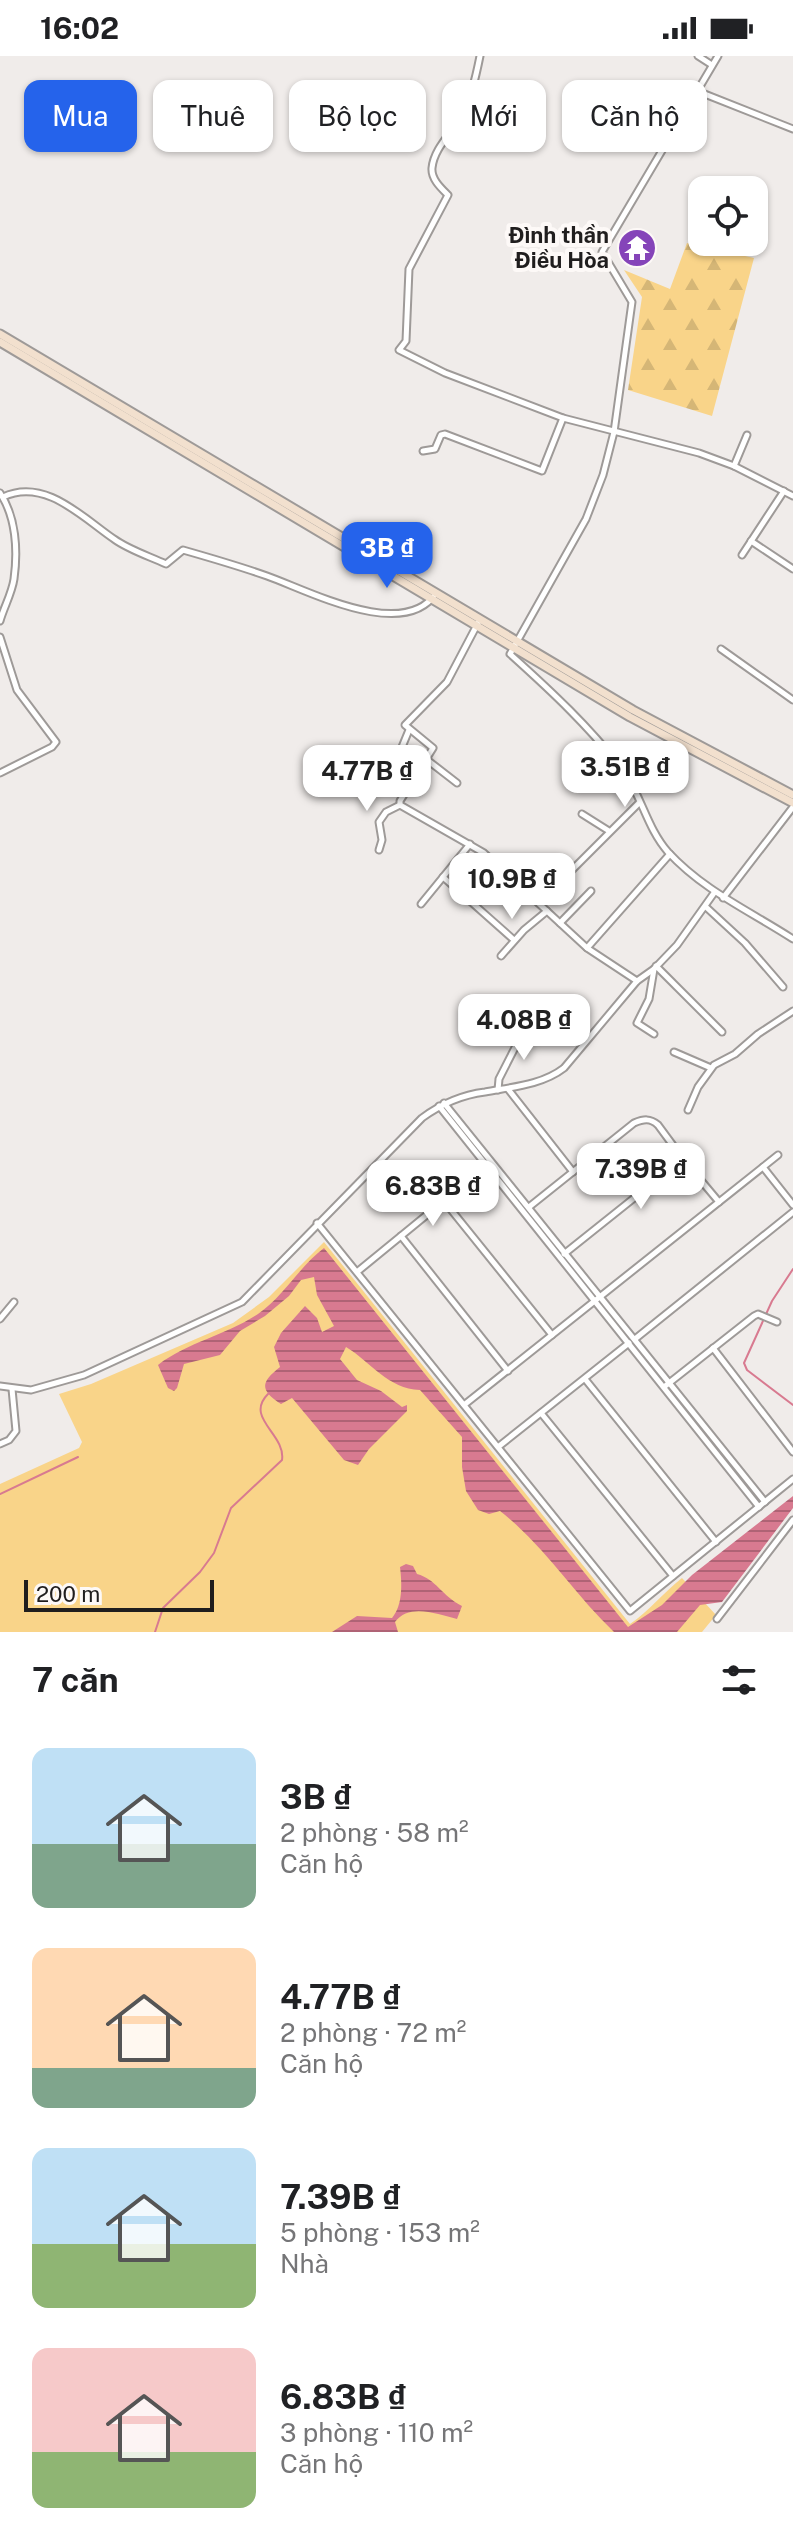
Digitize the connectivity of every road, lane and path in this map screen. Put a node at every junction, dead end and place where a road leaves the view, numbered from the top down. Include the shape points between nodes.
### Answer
1 (480, 56) edge
2 (698, 56) edge
3 (718, 56) edge
4 (712, 65) junction
5 (703, 80) edge
6 (707, 95) edge
7 (793, 129) edge
8 (661, 152) edge
9 (0, 334) edge
10 (0, 342) edge
11 (563, 418) junction
12 (614, 432) junction
13 (747, 435) dead end
14 (423, 451) dead end
15 (734, 466) junction
16 (784, 491) junction
17 (1, 495) edge
18 (793, 496) edge
19 (751, 541) junction
20 (742, 555) dead end
21 (793, 569) edge
22 (434, 596) junction
23 (0, 621) edge
24 (478, 622) junction
25 (0, 637) edge
26 (515, 644) junction
27 (721, 649) dead end
28 (793, 700) edge
29 (409, 730) junction
30 (351, 751) dead end
31 (426, 759) junction
32 (0, 773) edge
33 (457, 783) dead end
34 (793, 795) edge
35 (639, 803) junction
36 (400, 805) junction
37 (793, 805) edge
38 (582, 814) dead end
39 (609, 831) junction
40 (470, 844) junction
41 (379, 850) dead end
42 (670, 854) junction
43 (443, 877) junction
44 (591, 891) dead end
45 (714, 893) junction
46 (723, 898) junction
47 (539, 903) junction
48 (421, 904) dead end
49 (706, 907) junction
50 (547, 911) junction
51 (560, 923) junction
52 (793, 939) edge
53 (514, 940) junction
54 (587, 948) junction
55 (501, 956) dead end
56 (655, 967) junction
57 (637, 981) junction
58 (783, 987) dead end
59 (793, 1011) edge
60 (525, 1028) dead end
61 (722, 1032) dead end
62 (654, 1034) dead end
63 (674, 1052) dead end
64 (711, 1068) junction
65 (508, 1089) junction
66 (498, 1090) junction
67 (442, 1105) junction
68 (688, 1110) dead end
69 (778, 1155) dead end
70 (683, 1159) junction
71 (489, 1164) junction
72 (763, 1167) junction
73 (573, 1172) junction
74 (444, 1201) junction
75 (719, 1202) junction
76 (793, 1205) edge
77 (529, 1207) junction
78 (793, 1212) edge
79 (317, 1223) junction
80 (401, 1236) junction
81 (563, 1255) junction
82 (357, 1272) junction
83 (598, 1298) junction
84 (14, 1302) dead end
85 (0, 1319) edge
86 (777, 1322) dead end
87 (552, 1335) junction
88 (632, 1341) junction
89 (713, 1348) junction
90 (508, 1371) junction
91 (585, 1379) junction
92 (669, 1382) junction
93 (0, 1386) edge
94 (664, 1387) junction
95 (12, 1389) junction
96 (464, 1405) junction
97 (541, 1413) junction
98 (0, 1444) edge
99 (498, 1448) junction
100 (793, 1452) edge
101 (793, 1479) edge
102 (765, 1502) junction
103 (759, 1507) junction
104 (793, 1520) edge
105 (716, 1542) junction
106 (673, 1576) junction
107 (717, 1619) dead end

1 - 11 street via 460,119 432,168 448,195 409,269 406,341 399,350
2 - 4 street
3 - 4 street
4 - 5 street
6 - 7 street
8 - 12 street via 602,252 632,302
9 - 22 main road
10 - 22 main road
11 - 12 street
11 - 14 street via 542,471 442,434 435,449
12 - 15 street
12 - 26 street via 586,519
13 - 15 street
15 - 16 street
16 - 18 street
16 - 19 street
17 - 22 street via 33,492 57,499 116,541 166,564 183,550 351,608 399,614
17 - 23 street via 15,540 14,581
19 - 20 street
19 - 21 street
22 - 24 main road
24 - 26 main road
24 - 29 street via 447,682 405,725
25 - 32 street via 17,690 56,742
26 - 34 main road
26 - 35 street via 510,654 617,763
26 - 37 main road via 662,735
27 - 28 street
29 - 30 street via 389,770
29 - 31 street via 433,748
31 - 33 street
31 - 36 street
35 - 39 street
35 - 42 street
36 - 40 street
36 - 41 street via 379,822
37 - 46 street
38 - 39 street
39 - 47 street
40 - 43 street
40 - 47 street
42 - 45 street
42 - 54 street
43 - 48 street
43 - 53 street
44 - 51 street
45 - 46 street
45 - 49 street
46 - 52 street
47 - 50 street
49 - 56 street
49 - 58 street
50 - 51 street
50 - 53 street
51 - 54 street
53 - 55 street
54 - 57 street
56 - 57 street
56 - 61 street
56 - 62 street via 649,999 637,1023
57 - 65 street via 564,1068
59 - 64 street
60 - 66 street
63 - 64 street
64 - 68 street
65 - 66 street
65 - 73 street
66 - 67 street
67 - 71 street
67 - 79 street
69 - 72 street
70 - 73 street via 658,1125 643,1119
70 - 75 street
70 - 81 street
71 - 74 street
71 - 77 street
71 - 81 street
72 - 75 street
72 - 76 street
73 - 77 street
74 - 80 street
74 - 87 street
75 - 83 street
77 - 81 street
78 - 88 street
79 - 82 street
79 - 95 street via 242,1302 84,1375 43,1388
80 - 82 street
80 - 90 street
81 - 83 street
82 - 96 street
83 - 87 street
83 - 88 street
84 - 85 street
86 - 89 street via 754,1316
87 - 90 street
88 - 91 street
88 - 92 street
88 - 94 street
89 - 92 street
89 - 100 street
90 - 96 street
91 - 97 street
91 - 105 street
92 - 94 street
92 - 102 street
93 - 95 street
94 - 103 street
95 - 98 street via 16,1431
96 - 99 street
97 - 99 street
97 - 106 street
99 - 106 street via 630,1611
101 - 102 street
102 - 103 street
103 - 105 street
104 - 107 street
105 - 106 street

